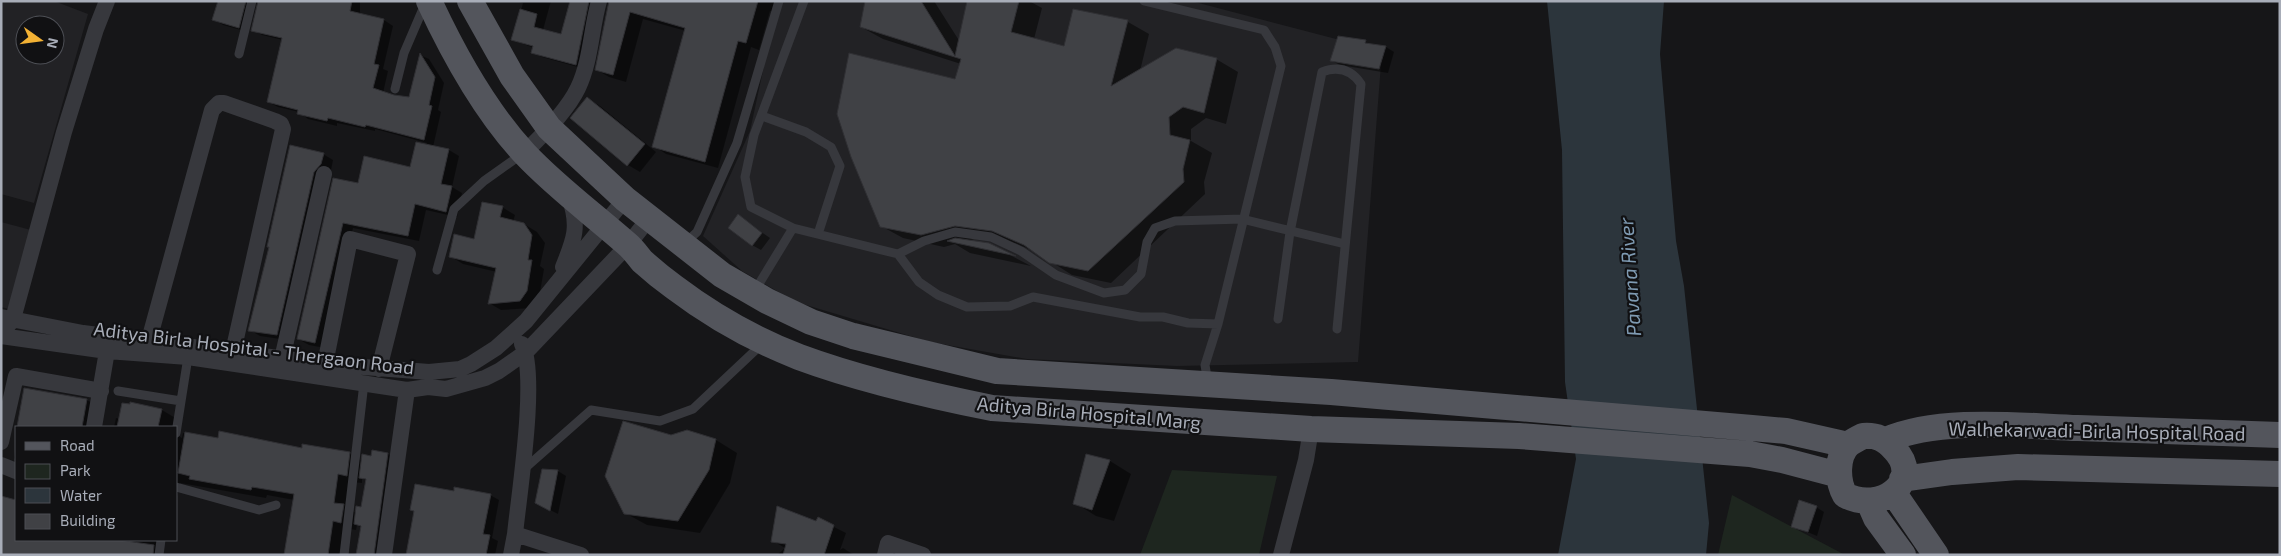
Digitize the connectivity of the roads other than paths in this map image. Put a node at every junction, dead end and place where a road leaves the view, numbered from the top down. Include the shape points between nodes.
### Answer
1 (107, 1) edge
2 (252, 1) edge
3 (428, 1) edge
4 (470, 1) edge
5 (599, 1) edge
6 (779, 1) edge
7 (804, 1) edge
8 (1144, 1) edge
9 (239, 54) dead end
10 (395, 89) dead end
11 (762, 116) junction
12 (550, 128) junction
13 (524, 152) junction
14 (324, 174) dead end
15 (568, 195) junction
16 (625, 199) junction
17 (650, 217) junction
18 (1242, 219) junction
19 (602, 225) junction
20 (793, 228) junction
21 (1290, 232) junction
22 (818, 234) junction
23 (1345, 244) junction
24 (628, 245) junction
25 (682, 245) junction
26 (898, 254) junction
27 (437, 270) dead end
28 (556, 283) junction
29 (753, 293) junction
30 (7, 318) edge
31 (1278, 319) dead end
32 (1218, 324) junction
33 (1338, 328) dead end
34 (515, 331) junction
35 (1, 334) edge
36 (149, 340) junction
37 (765, 341) junction
38 (107, 351) junction
39 (233, 352) junction
40 (526, 352) junction
41 (188, 357) junction
42 (282, 359) junction
43 (325, 364) junction
44 (379, 369) junction
45 (364, 383) junction
46 (1208, 383) junction
47 (408, 390) junction
48 (101, 391) junction
49 (118, 391) dead end
50 (181, 401) junction
51 (1490, 406) junction
52 (94, 426) edge
53 (177, 426) edge
54 (1311, 429) junction
55 (1488, 435) junction
56 (2280, 435) edge
57 (1886, 440) junction
58 (1, 442) edge
59 (1848, 445) junction
60 (1, 465) edge
61 (15, 470) edge
62 (521, 472) junction
63 (2280, 474) edge
64 (1839, 475) junction
65 (1898, 485) junction
66 (178, 487) edge
67 (1869, 502) junction
68 (276, 505) dead end
69 (515, 534) junction
70 (161, 541) edge
71 (1936, 553) edge
72 (159, 555) edge
73 (344, 555) edge
74 (384, 555) edge
75 (510, 555) edge
76 (581, 555) edge
77 (884, 555) edge
78 (923, 555) edge
79 (1281, 555) edge
80 (1903, 555) edge

1 - 30 street
2 - 9 lane
3 - 10 lane via 404,53
3 - 13 main road, Aditya Birla Hospital Marg via 481,96
4 - 12 main road, Aditya Birla Hospital Marg via 512,76
5 - 12 street via 578,88
6 - 25 lane via 737,143 697,232
7 - 11 lane
8 - 18 lane via 1264,30 1275,47 1281,66
11 - 20 lane via 754,135 745,177 751,207
11 - 22 lane via 806,132 831,147 840,166
12 - 13 street
12 - 16 main road, Aditya Birla Hospital Marg
13 - 15 main road, Aditya Birla Hospital Marg
13 - 27 lane via 484,181 454,209
14 - 42 street
15 - 19 main road, Aditya Birla Hospital Marg
15 - 28 street via 576,224 573,242
16 - 17 main road, Aditya Birla Hospital Marg
16 - 19 street
17 - 24 street, Aditya Birla Hospital - Thergaon Road
17 - 25 main road, Aditya Birla Hospital Marg
18 - 21 lane
18 - 26 lane via 1176,221 1155,228 1147,242 1141,274 1125,290 1104,293 1056,275 1021,251 991,238 956,232 924,241
18 - 32 lane
19 - 24 main road, Aditya Birla Hospital Marg
19 - 28 street
20 - 22 lane
20 - 29 lane
21 - 23 lane
21 - 23 lane via 1322,72 1344,69 1356,76 1361,84
21 - 31 lane
22 - 26 lane
23 - 33 lane
24 - 37 main road, Aditya Birla Hospital Marg via 674,287
24 - 40 street, Aditya Birla Hospital - Thergaon Road
25 - 29 main road, Aditya Birla Hospital Marg
26 - 32 lane via 919,282 938,295 968,307 1010,306 1033,297 1140,317
28 - 34 street
29 - 46 main road, Aditya Birla Hospital Marg via 812,322 853,336 997,371
30 - 35 street
30 - 36 street via 83,333
32 - 46 lane via 1205,365
34 - 40 street
34 - 44 street via 496,348 460,369 430,372
35 - 38 street, Aditya Birla Hospital - Thergaon Road
36 - 39 street
36 - 39 street via 212,110 218,103 224,103 275,121 284,128
37 - 54 main road, Aditya Birla Hospital Marg via 842,372 992,408
37 - 62 lane via 692,408 660,421 591,410
38 - 41 street, Aditya Birla Hospital - Thergaon Road
38 - 48 street
39 - 42 street
40 - 47 street, Aditya Birla Hospital - Thergaon Road via 499,372 463,385
40 - 62 street via 530,384
41 - 45 street, Aditya Birla Hospital - Thergaon Road
41 - 50 lane
42 - 43 street
43 - 44 street
43 - 44 street via 350,239 408,254
45 - 47 street, Aditya Birla Hospital - Thergaon Road
45 - 73 lane
46 - 51 main road, Aditya Birla Hospital Marg
47 - 74 street
48 - 52 street
48 - 58 street via 16,376
49 - 50 lane
50 - 53 lane
51 - 55 main road
51 - 59 main road, Aditya Birla Hospital Marg via 1786,431
54 - 55 main road, Aditya Birla Hospital Marg
54 - 79 street
55 - 64 main road, Aditya Birla Hospital Marg via 1750,454
56 - 57 main road, Walhekarwadi-Birla Hospital Road via 2012,426 1949,427 1903,433
57 - 59 main road via 1864,436
57 - 65 main road via 1903,461
59 - 64 main road
60 - 61 street
62 - 69 street
63 - 65 main road, Walhekarwadi-Birla Hospital Road via 2018,467 1952,472
64 - 67 main road via 1840,487 1845,494 1860,502
65 - 67 main road via 1883,498
65 - 71 main road
66 - 68 lane via 259,510
67 - 80 main road via 1876,518
69 - 75 street
69 - 76 street
70 - 72 lane
77 - 78 street via 888,544

